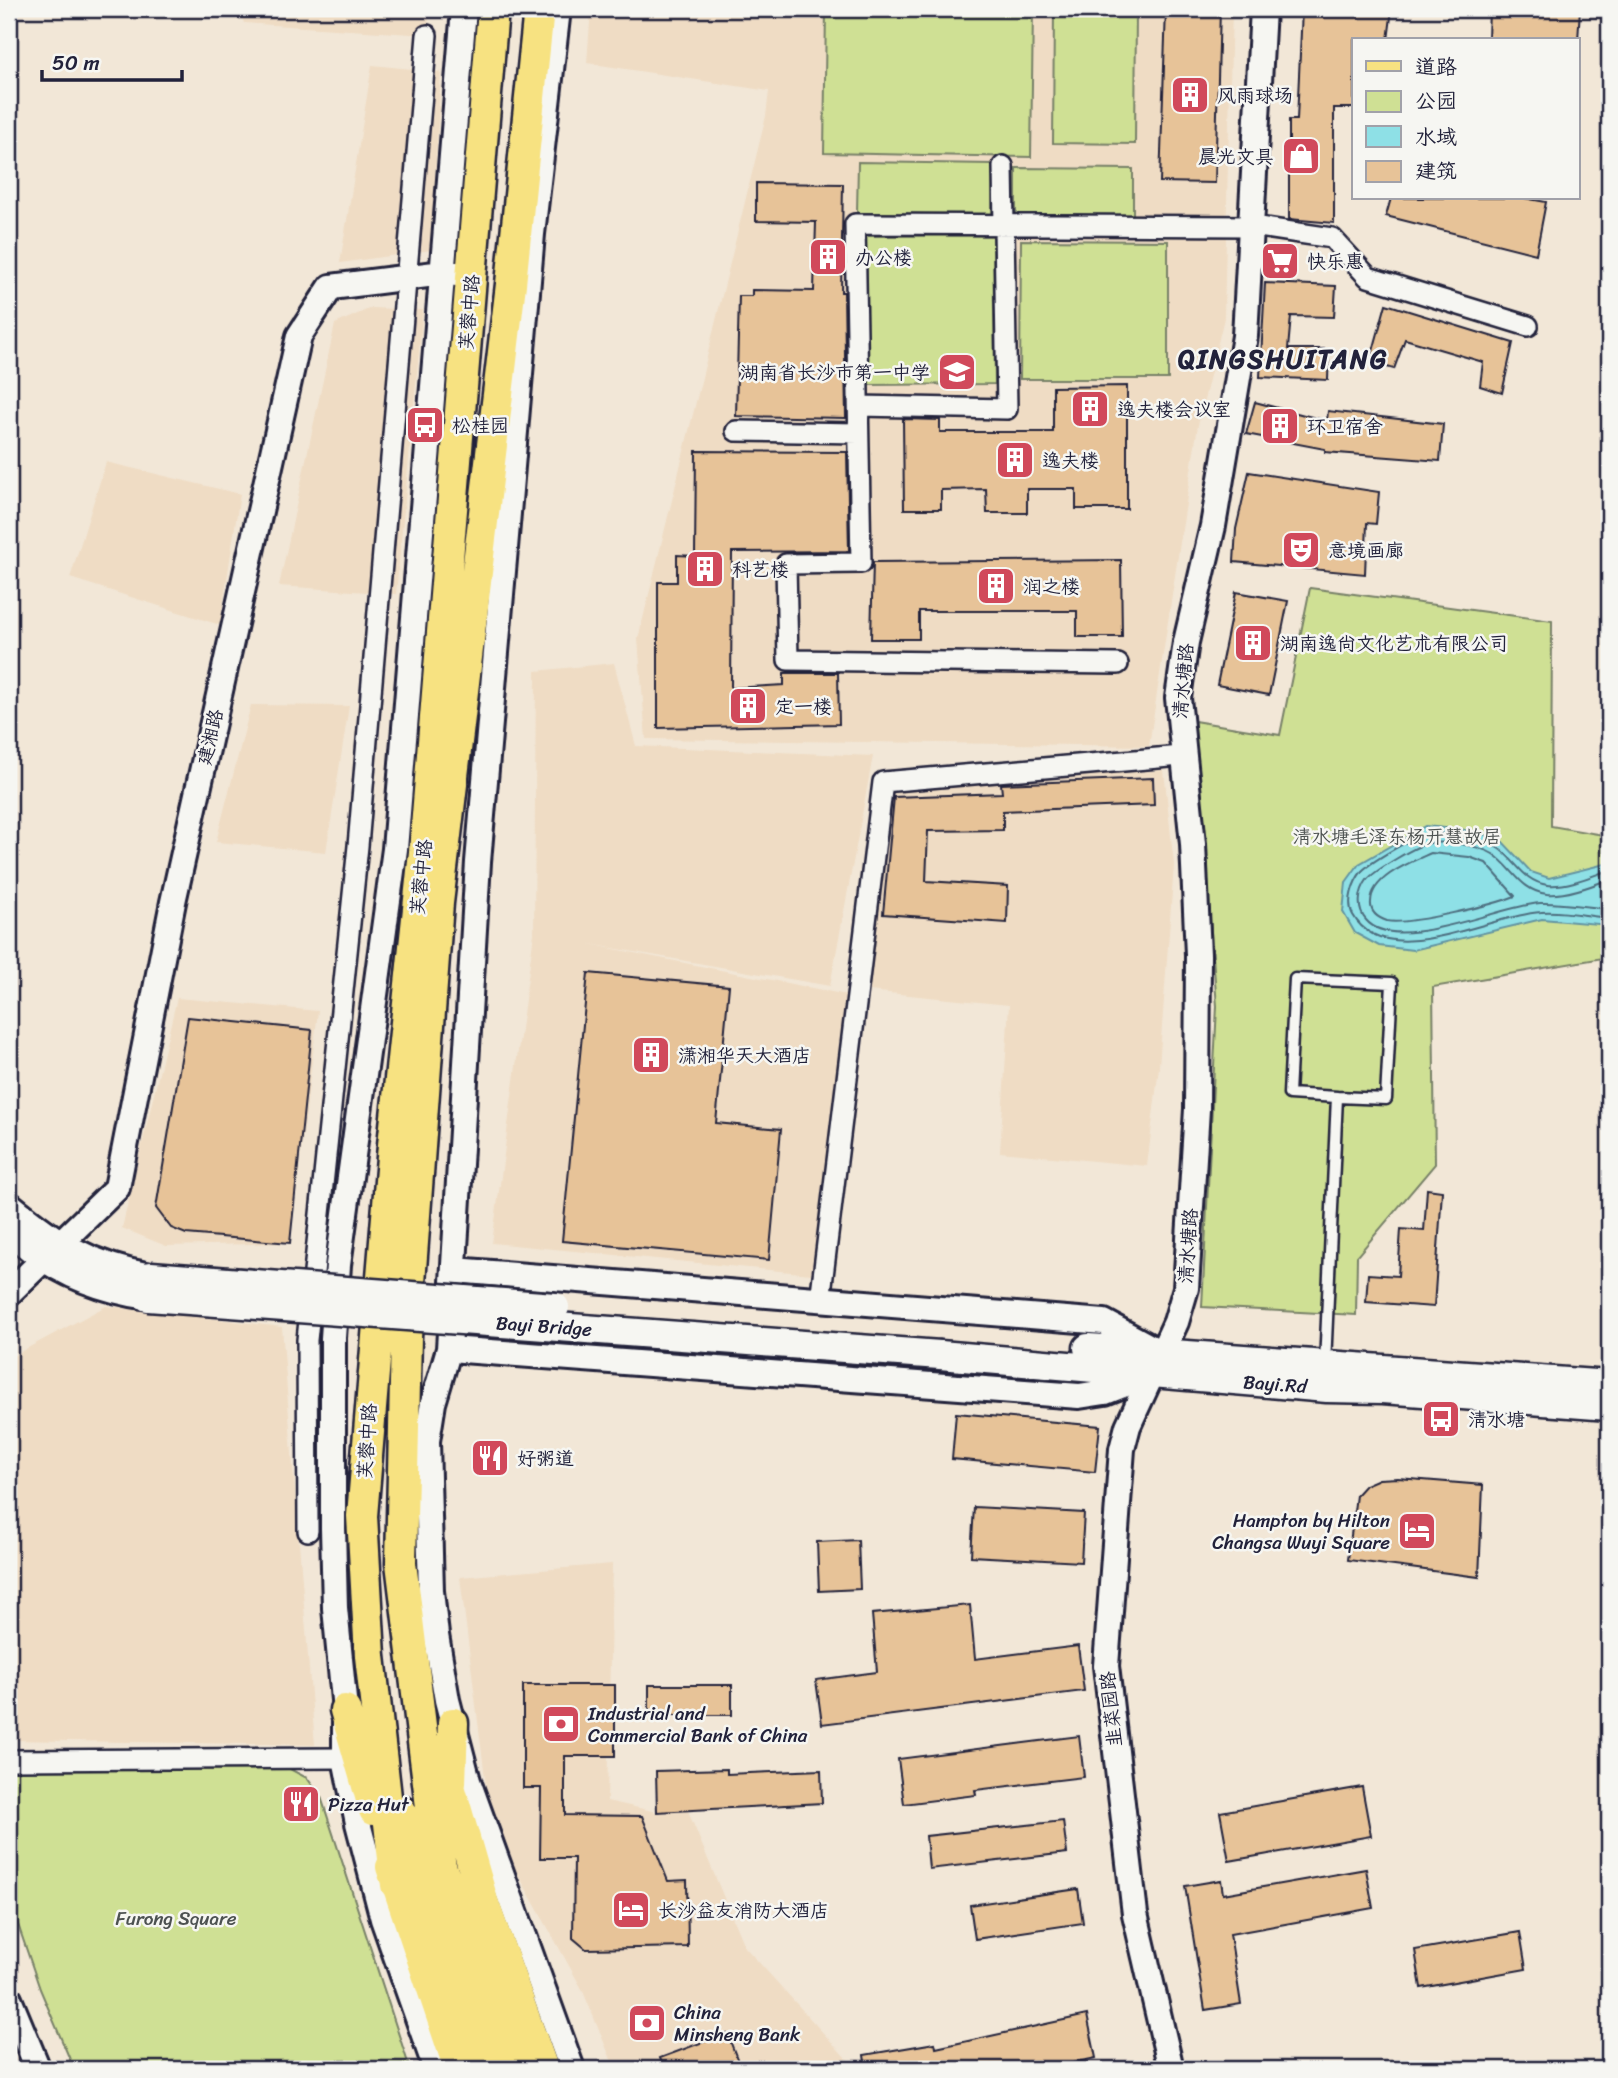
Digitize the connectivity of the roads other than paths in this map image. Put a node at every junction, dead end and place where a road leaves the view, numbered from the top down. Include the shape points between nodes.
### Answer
1 (464, 9) edge
2 (493, 9) edge
3 (539, 9) edge
4 (558, 9) edge
5 (1263, 9) edge
6 (427, 35) dead end
7 (1003, 166) dead end
8 (1004, 225) junction
9 (1252, 226) junction
10 (443, 273) junction
11 (472, 275) junction
12 (404, 279) junction
13 (1528, 326) dead end
14 (859, 406) junction
15 (736, 431) dead end
16 (859, 433) junction
17 (1118, 664) dead end
18 (1181, 756) junction
19 (1337, 1097) junction
20 (9, 1204) edge
21 (9, 1230) edge
22 (52, 1252) junction
23 (454, 1270) junction
24 (149, 1287) joint
25 (9, 1293) edge
26 (820, 1301) junction
27 (941, 1346) joint
28 (449, 1349) junction
29 (1157, 1363) junction
30 (1325, 1364) junction
31 (1609, 1385) edge
32 (1609, 1406) edge
33 (307, 1531) dead end
34 (345, 1710) junction
35 (453, 1723) junction
36 (423, 1729) junction
37 (381, 1744) junction
38 (345, 1758) junction
39 (9, 1760) edge
40 (451, 1790) junction
41 (396, 1885) junction
42 (9, 1999) edge
43 (38, 2069) edge
44 (436, 2069) edge
45 (459, 2069) edge
46 (491, 2069) edge
47 (513, 2069) edge
48 (543, 2069) edge
49 (572, 2069) edge
50 (1171, 2069) edge

1 - 10 street
2 - 11 main road, 芙蓉中路
3 - 36 main road, 芙蓉中路 via 438,903 406,1337 401,1563
4 - 23 street via 532,234 478,862
5 - 9 street, 清水塘路
6 - 12 street
7 - 8 street
8 - 9 street
8 - 14 street via 855,224
8 - 14 street via 1007,409
9 - 13 street via 1332,238 1368,277
9 - 18 street, 清水塘路 via 1245,336 1206,562 1181,670
10 - 11 street, 建湘路
10 - 12 street, 建湘路
10 - 34 street via 395,849 332,1338 334,1568
11 - 37 main road, 芙蓉中路 via 424,852 366,1440 364,1584
12 - 22 street, 建湘路 via 331,287 299,336 173,902 117,1188
12 - 33 street via 358,846 307,1340
14 - 16 street
15 - 16 street
16 - 17 street via 861,563 786,564 788,660
18 - 26 street via 883,782
18 - 29 street, 清水塘路 via 1197,908 1197,1109 1186,1288
19 - 19 lane via 1386,1099 1391,983 1295,979 1289,1094
19 - 30 lane
20 - 22 street
21 - 22 street
22 - 24 street via 99,1265
22 - 25 street, 建湘路
23 - 26 street
23 - 28 street
24 - 27 main road, Bayi Bridge, bridge
26 - 29 street via 1104,1322
27 - 29 main road, Bayi.Rd
28 - 29 street via 1079,1396 1105,1392
28 - 35 street via 427,1441 431,1591
29 - 30 main road, Bayi.Rd
29 - 32 main road, Bayi.Rd
29 - 50 street, 韭菜园路 via 1122,1449 1106,1666 1135,1914
30 - 31 main road, Bayi.Rd
34 - 38 street
34 - 41 main road
35 - 40 main road
35 - 49 street via 468,1781
36 - 40 main road
36 - 47 main road via 441,1866
37 - 41 main road
37 - 46 main road
38 - 39 street
38 - 44 street via 383,1919
40 - 48 main road
41 - 45 main road
42 - 43 street

